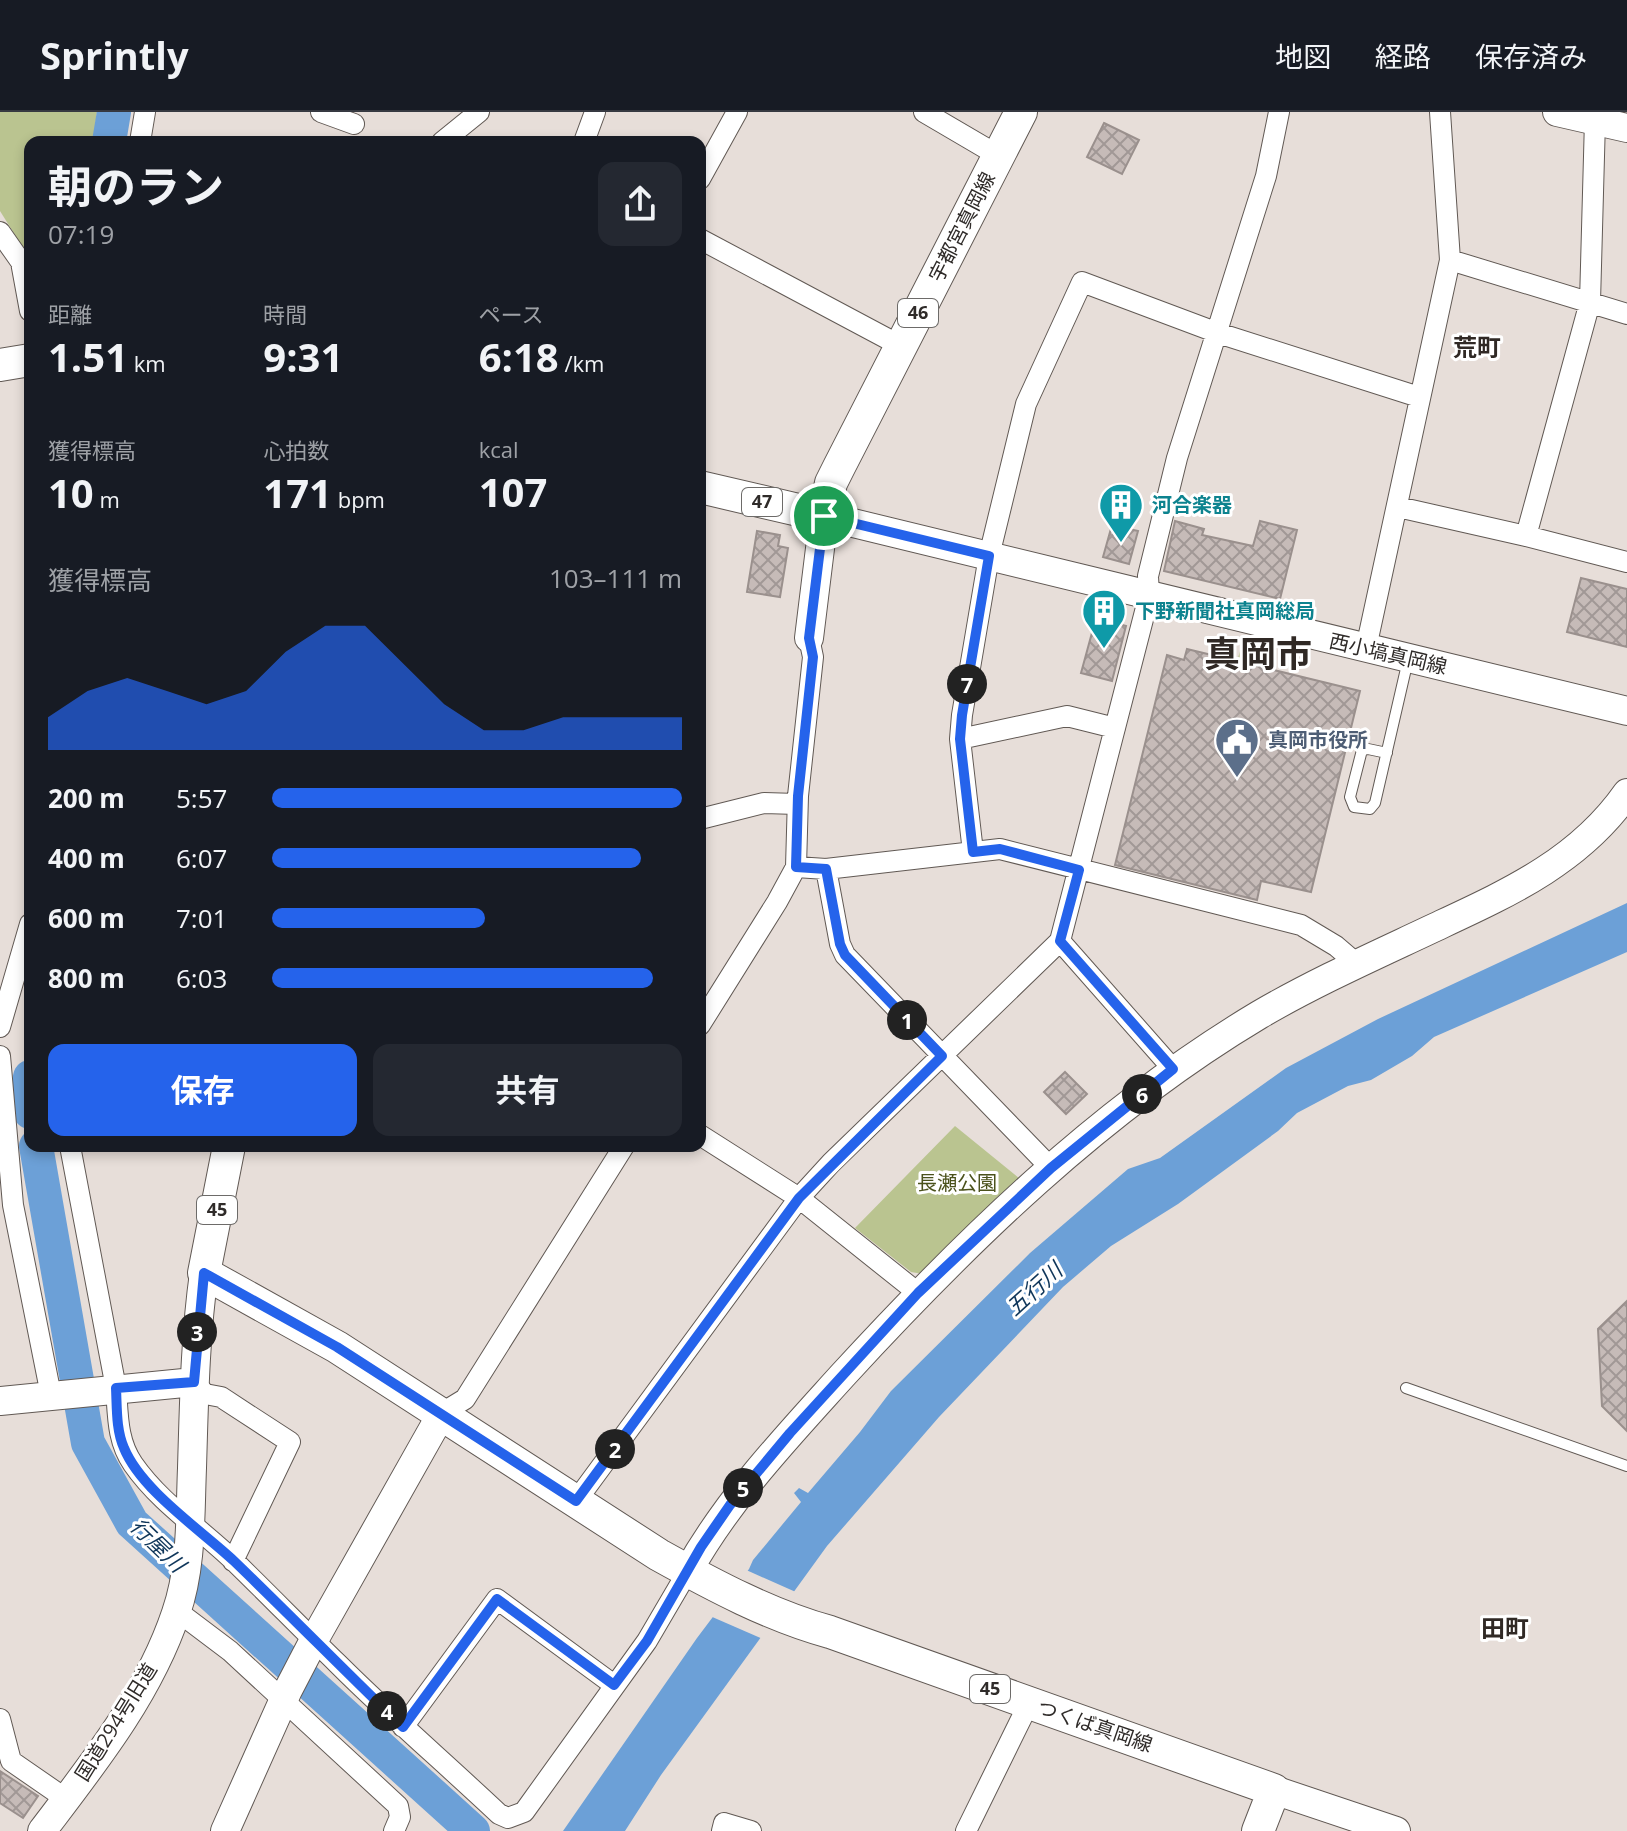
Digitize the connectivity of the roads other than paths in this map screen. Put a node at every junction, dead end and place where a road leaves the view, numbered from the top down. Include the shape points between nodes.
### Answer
1 (145, 112) edge
2 (321, 112) edge
3 (479, 112) edge
4 (595, 112) edge
5 (737, 112) edge
6 (924, 112) edge
7 (1021, 112) edge
8 (1279, 112) edge
9 (1440, 112) edge
10 (1557, 112) edge
11 (1595, 120) junction
12 (354, 126) edge
13 (1627, 128) edge
14 (141, 136) edge
15 (449, 136) edge
16 (586, 136) edge
17 (999, 156) junction
18 (706, 168) edge
19 (0, 232) edge
20 (706, 242) edge
21 (1450, 260) junction
22 (24, 278) edge
23 (1590, 302) junction
24 (1627, 314) edge
25 (1218, 333) junction
26 (901, 346) junction
27 (24, 361) edge
28 (0, 365) edge
29 (1419, 397) junction
30 (706, 488) edge
31 (1398, 507) junction
32 (824, 516) junction
33 (1526, 536) junction
34 (989, 556) junction
35 (1627, 562) edge
36 (1149, 596) junction
37 (809, 638) joint
38 (1366, 648) junction
39 (1408, 658) junction
40 (1627, 711) edge
41 (1115, 728) junction
42 (960, 739) junction
43 (1387, 753) junction
44 (1627, 793) edge
45 (797, 804) junction
46 (706, 818) edge
47 (973, 852) junction
48 (796, 867) junction
49 (826, 869) junction
50 (1079, 870) junction
51 (1060, 941) junction
52 (24, 945) edge
53 (1357, 964) junction
54 (706, 1015) edge
55 (0, 1027) edge
56 (0, 1056) edge
57 (942, 1056) junction
58 (1173, 1069) junction
59 (2, 1089) edge
60 (706, 1139) edge
61 (71, 1152) edge
62 (228, 1152) edge
63 (620, 1152) edge
64 (1051, 1168) junction
65 (799, 1198) junction
66 (204, 1273) junction
67 (918, 1293) junction
68 (194, 1382) junction
69 (1406, 1388) dead end
70 (110, 1389) junction
71 (55, 1394) junction
72 (0, 1401) edge
73 (442, 1413) junction
74 (1627, 1466) edge
75 (576, 1501) junction
76 (190, 1531) junction
77 (233, 1561) junction
78 (693, 1573) junction
79 (179, 1603) junction
80 (311, 1646) junction
81 (614, 1685) junction
82 (286, 1695) junction
83 (1029, 1703) junction
84 (0, 1719) edge
85 (403, 1727) junction
86 (1274, 1790) junction
87 (66, 1799) junction
88 (42, 1831) edge
89 (225, 1831) edge
90 (394, 1831) edge
91 (722, 1831) edge
92 (751, 1831) edge
93 (966, 1831) edge
94 (1258, 1831) edge
95 (1396, 1831) edge

1 - 14 street
2 - 12 street
3 - 15 street
4 - 16 street
5 - 18 street
6 - 17 street
7 - 17 main road, 宇都宮真岡線 / 46
8 - 25 street via 1266,176
9 - 21 street
10 - 11 street
11 - 13 street
11 - 23 street
17 - 26 main road, 宇都宮真岡線 / 46
19 - 22 street via 21,262
20 - 26 street
21 - 23 street
21 - 29 street
23 - 24 street
23 - 33 street
25 - 29 street
25 - 34 street via 1082,282 1026,404
25 - 36 street via 1177,458 1148,576
26 - 32 main road, 宇都宮真岡線 / 46 via 835,475
27 - 28 main road
29 - 31 street
30 - 32 main road, 47
31 - 33 street
31 - 38 street
32 - 34 street, 西小塙真岡線
32 - 37 street
33 - 35 street
34 - 36 street, 西小塙真岡線
34 - 42 street
36 - 38 street, 西小塙真岡線
36 - 41 street
37 - 45 street via 813,657
38 - 39 street, 西小塙真岡線
39 - 40 street, 西小塙真岡線
39 - 43 lane
41 - 42 street via 1067,716
41 - 50 street
42 - 47 street
43 - 43 lane via 1373,806 1354,807 1350,797 1362,750
44 - 53 street via 1595,832 1545,872
45 - 46 street via 764,803
45 - 48 street
47 - 49 street
47 - 50 street via 1000,849
48 - 49 street
48 - 54 street
49 - 57 street via 845,955
50 - 51 street
50 - 53 street via 1301,925
51 - 57 street
51 - 58 street
52 - 55 street
53 - 58 street via 1261,1014
56 - 59 street
57 - 64 street
57 - 65 street
58 - 64 street
59 - 71 street via 13,1205
60 - 65 street
61 - 70 street
62 - 66 main road, 45
63 - 73 street via 465,1399
64 - 67 street
65 - 67 street
65 - 75 street
66 - 68 street, 国道294号旧道
66 - 73 main road, 45
67 - 78 street via 762,1465 723,1515
68 - 70 street
68 - 76 street, 国道294号旧道
68 - 77 street via 205,1394 221,1397 290,1442
69 - 74 lane
70 - 71 street
70 - 76 street via 124,1449
71 - 72 street
73 - 75 main road, 45
73 - 80 street
75 - 78 main road, 45
76 - 77 street
76 - 79 street, 国道294号旧道
77 - 80 street
78 - 81 street
78 - 83 main road, つくば真岡線 / 45 via 816,1628
79 - 82 street
79 - 87 street, 国道294号旧道 via 132,1704
80 - 82 street
80 - 85 street
81 - 85 street via 497,1599
81 - 85 street via 524,1812 508,1818
82 - 89 street
82 - 90 street via 398,1806
83 - 86 main road, つくば真岡線 / 45
83 - 93 street
84 - 87 street via 11,1761
86 - 94 main road
86 - 95 street
87 - 88 street, 国道294号旧道
91 - 92 street via 724,1823

